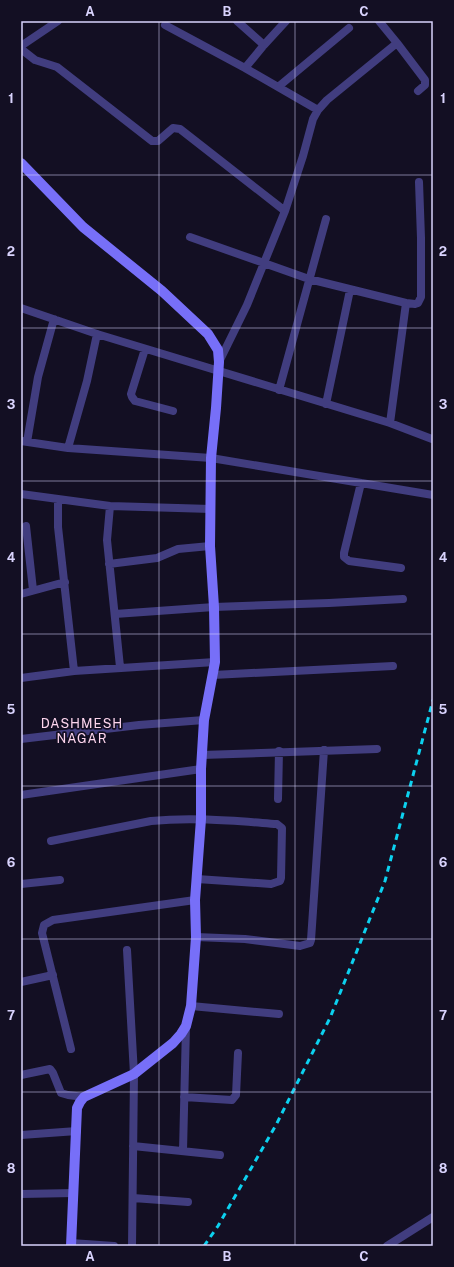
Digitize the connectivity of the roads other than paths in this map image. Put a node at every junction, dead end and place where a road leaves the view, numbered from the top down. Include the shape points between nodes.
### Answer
1 (58, 21) edge
2 (237, 21) edge
3 (286, 21) edge
4 (379, 21) edge
5 (165, 25) dead end
6 (349, 28) dead end
7 (398, 43) junction
8 (264, 45) junction
9 (21, 47) edge
10 (245, 68) junction
11 (278, 87) junction
12 (418, 91) dead end
13 (318, 110) junction
14 (21, 163) edge
15 (419, 182) dead end
16 (285, 211) junction
17 (326, 219) dead end
18 (190, 237) dead end
19 (263, 264) junction
20 (309, 279) junction
21 (350, 290) junction
22 (406, 303) junction
23 (22, 307) edge
24 (54, 319) junction
25 (97, 334) junction
26 (145, 349) junction
27 (219, 366) junction
28 (279, 390) junction
29 (326, 404) junction
30 (173, 411) dead end
31 (390, 423) junction
32 (432, 439) dead end
33 (24, 442) edge
34 (68, 448) junction
35 (211, 458) junction
36 (361, 483) junction
37 (21, 494) edge
38 (433, 495) edge
39 (58, 499) junction
40 (110, 506) junction
41 (211, 509) junction
42 (26, 526) dead end
43 (210, 546) junction
44 (24, 552) edge
45 (109, 564) junction
46 (401, 568) dead end
47 (65, 582) junction
48 (33, 590) junction
49 (21, 594) edge
50 (404, 599) dead end
51 (214, 607) junction
52 (115, 614) junction
53 (215, 662) junction
54 (393, 666) dead end
55 (120, 667) junction
56 (74, 671) junction
57 (213, 675) junction
58 (21, 678) edge
59 (204, 720) junction
60 (21, 739) edge
61 (377, 749) dead end
62 (324, 750) junction
63 (279, 752) junction
64 (202, 755) junction
65 (201, 769) junction
66 (21, 795) edge
67 (278, 799) dead end
68 (201, 818) junction
69 (51, 841) dead end
70 (60, 880) dead end
71 (197, 880) junction
72 (21, 884) edge
73 (195, 900) junction
74 (196, 937) junction
75 (127, 950) dead end
76 (53, 975) junction
77 (21, 982) edge
78 (191, 1006) junction
79 (279, 1014) dead end
80 (186, 1026) junction
81 (71, 1049) dead end
82 (238, 1053) dead end
83 (134, 1074) junction
84 (21, 1075) edge
85 (84, 1097) junction
86 (184, 1097) junction
87 (77, 1130) junction
88 (21, 1135) edge
89 (133, 1146) junction
90 (183, 1151) junction
91 (220, 1155) dead end
92 (74, 1193) junction
93 (21, 1194) edge
94 (133, 1198) junction
95 (188, 1202) dead end
96 (433, 1217) edge
97 (71, 1244) edge
98 (114, 1246) edge
99 (132, 1246) edge
100 (387, 1246) edge

1 - 9 street
2 - 8 street
3 - 8 street
4 - 7 street
5 - 10 street
6 - 11 street
7 - 12 street via 425,80 425,85
7 - 13 street
8 - 10 street
9 - 16 street via 35,60 57,67 152,142 158,141 173,128 180,129
10 - 11 street
11 - 13 street
13 - 16 street
14 - 27 street via 83,227 162,291 208,334 218,350
15 - 22 street via 422,238 421,297 415,304
16 - 19 street
17 - 20 street
18 - 19 street
19 - 20 street
19 - 27 street
20 - 21 street
20 - 28 street
21 - 22 street
21 - 29 street
22 - 31 street
23 - 24 street
24 - 25 street
24 - 33 street
25 - 26 street
25 - 34 street
26 - 27 street
26 - 30 street via 132,397 135,401
27 - 28 street
27 - 35 street
28 - 29 street
29 - 31 street
31 - 32 street
33 - 34 street
34 - 35 street
35 - 36 street
35 - 41 street
36 - 38 street
36 - 46 street via 344,557 349,561
37 - 39 street
39 - 40 street
39 - 47 street via 58,527
40 - 41 street
40 - 45 street via 107,530
41 - 43 street
42 - 44 street
43 - 45 street via 178,549 157,558
43 - 51 street
44 - 48 street
45 - 52 street
47 - 48 street
47 - 56 street
48 - 49 street
50 - 51 street
51 - 52 street
51 - 53 street
52 - 55 street
53 - 55 street
53 - 57 street
54 - 57 street
55 - 56 street
56 - 58 street
57 - 59 street
59 - 60 street
59 - 64 street
61 - 62 street
62 - 63 street
62 - 74 street via 310,944 300,946 245,939
63 - 64 street
63 - 67 street
64 - 65 street
65 - 66 street
65 - 68 street
68 - 69 street via 151,821
68 - 71 street
68 - 71 street via 280,825 283,831 281,878 280,881 271,884
70 - 72 street
71 - 73 street
73 - 74 street
73 - 76 street via 48,922 44,925 42,933
74 - 78 street
75 - 83 street
76 - 77 street
76 - 81 street
78 - 79 street
78 - 80 street
80 - 83 street via 173,1043
80 - 86 street
82 - 86 street via 236,1095 232,1100
83 - 85 street
83 - 89 street
84 - 85 street via 50,1069 61,1092
85 - 87 street via 78,1108
86 - 90 street
87 - 88 street
87 - 92 street
89 - 90 street
89 - 94 street
90 - 91 street
92 - 93 street
92 - 97 street
94 - 95 street
94 - 99 street
96 - 100 street
97 - 98 street

